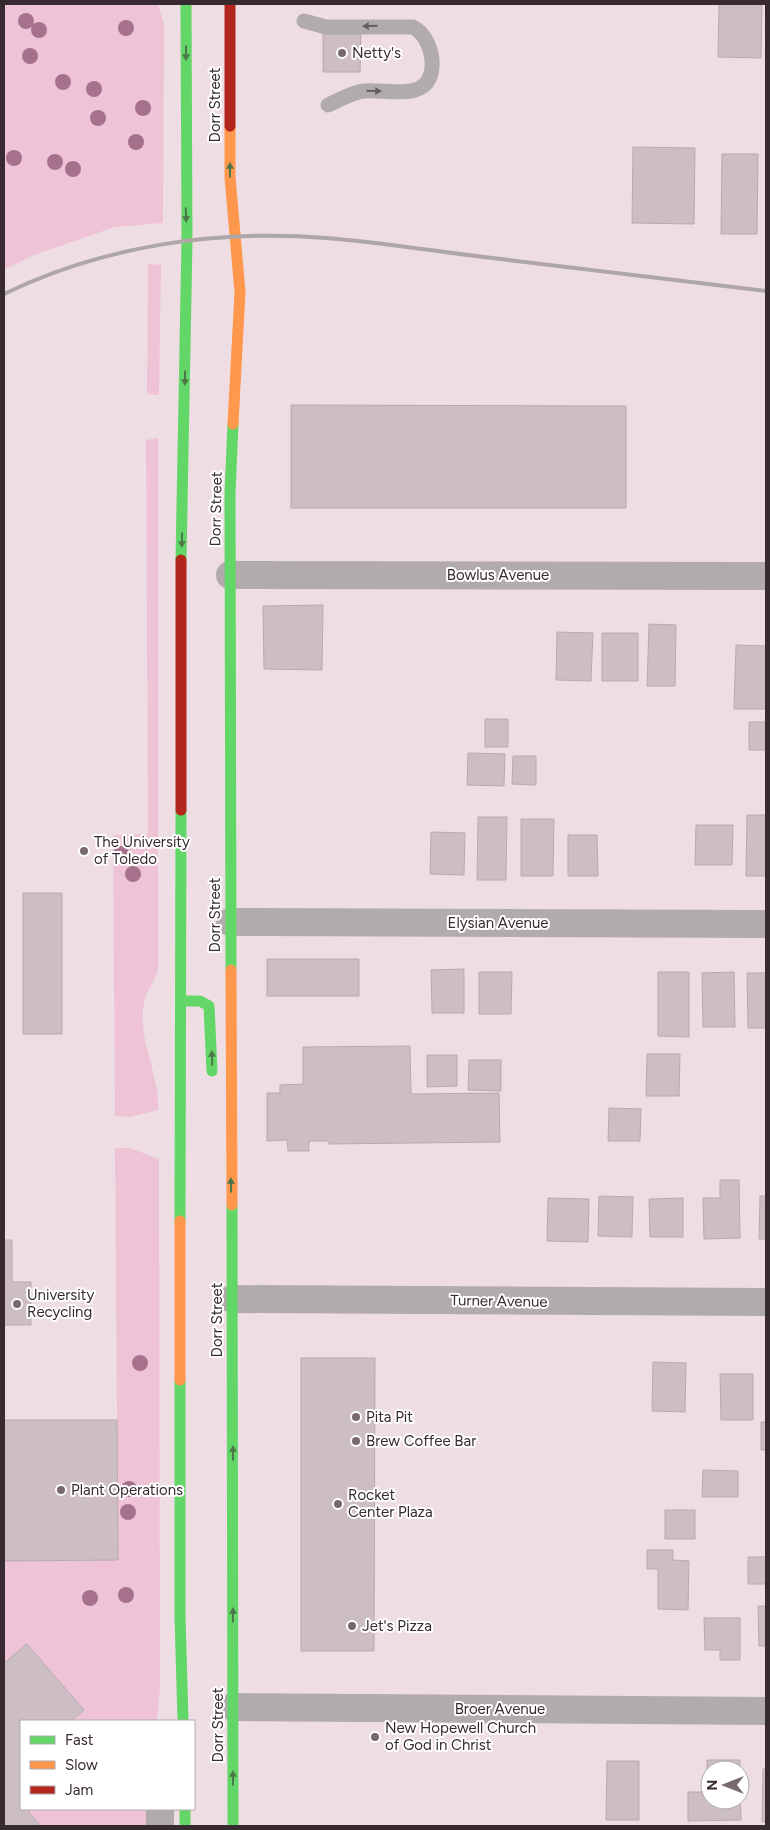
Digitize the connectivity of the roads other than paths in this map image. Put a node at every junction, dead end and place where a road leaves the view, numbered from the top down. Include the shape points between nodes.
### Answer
1 (186, 4) edge
2 (230, 4) edge
3 (304, 21) dead end
4 (328, 105) dead end
5 (230, 575) junction
6 (766, 576) edge
7 (230, 922) junction
8 (766, 924) edge
9 (182, 1001) junction
10 (213, 1087) dead end
11 (220, 1183) dead end
12 (232, 1299) junction
13 (766, 1302) edge
14 (182, 1689) junction
15 (233, 1707) junction
16 (766, 1710) edge
17 (176, 1720) edge
18 (183, 1720) edge
19 (160, 1810) edge
20 (185, 1810) edge
21 (160, 1826) edge
22 (185, 1826) edge
23 (233, 1826) edge

1 -> 9 main road, Dorr Street via 187,240 181,578
5 -> 2 main road, Dorr Street via 230,493 240,292 230,177
4 -> 3 lane via 362,91 418,90 432,69 429,45 420,31 412,27 326,27
5 - 6 street, Bowlus Avenue
5 - 7 main road, Dorr Street
7 - 8 street, Elysian Avenue
12 -> 7 main road, Dorr Street
10 -> 9 main road via 210,1010 204,1002
9 - 14 main road, Dorr Street
11 - 12 main road
12 - 13 street, Turner Avenue
15 -> 12 main road, Dorr Street
14 - 17 street
14 - 18 main road, Dorr Street
15 - 16 street, Broer Avenue
23 -> 15 main road, Dorr Street
19 - 21 street
20 - 22 main road

